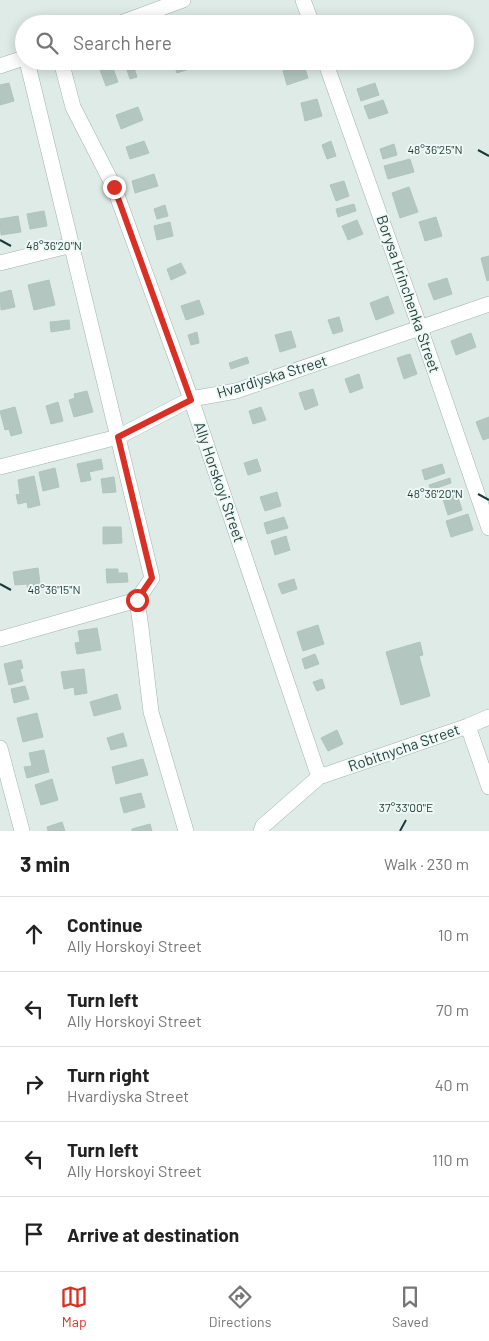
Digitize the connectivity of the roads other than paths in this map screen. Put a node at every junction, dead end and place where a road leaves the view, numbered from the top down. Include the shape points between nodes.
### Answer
1 (183, 0) edge
2 (303, 0) edge
3 (142, 15) edge
4 (309, 15) edge
5 (15, 61) edge
6 (0, 66) edge
7 (29, 70) edge
8 (63, 70) edge
9 (328, 70) edge
10 (72, 245) junction
11 (0, 263) edge
12 (489, 304) edge
13 (420, 328) junction
14 (191, 400) junction
15 (118, 437) junction
16 (0, 467) edge
17 (489, 528) edge
18 (137, 600) junction
19 (0, 639) edge
20 (489, 717) edge
21 (468, 726) junction
22 (0, 748) edge
23 (319, 776) junction
24 (489, 787) edge
25 (22, 831) edge
26 (186, 831) edge
27 (261, 831) edge

1 - 3 street
2 - 4 street
5 - 6 street
7 - 10 street
8 - 14 street, Ally Horskoyi Street via 73,107 114,187
9 - 13 street, Borysa Hrinchenka Street
10 - 11 street
10 - 15 street
12 - 13 street, Hvardiyska Street
13 - 14 street, Hvardiyska Street via 236,391
13 - 17 street, Borysa Hrinchenka Street
14 - 15 street, Hvardiyska Street
14 - 23 street, Ally Horskoyi Street
15 - 16 street, Hvardiyska Street
15 - 18 street via 152,578
18 - 19 street
18 - 26 street via 151,712
20 - 21 street, Robitnycha Street
21 - 23 street, Robitnycha Street
21 - 24 street
22 - 25 street
23 - 27 street

